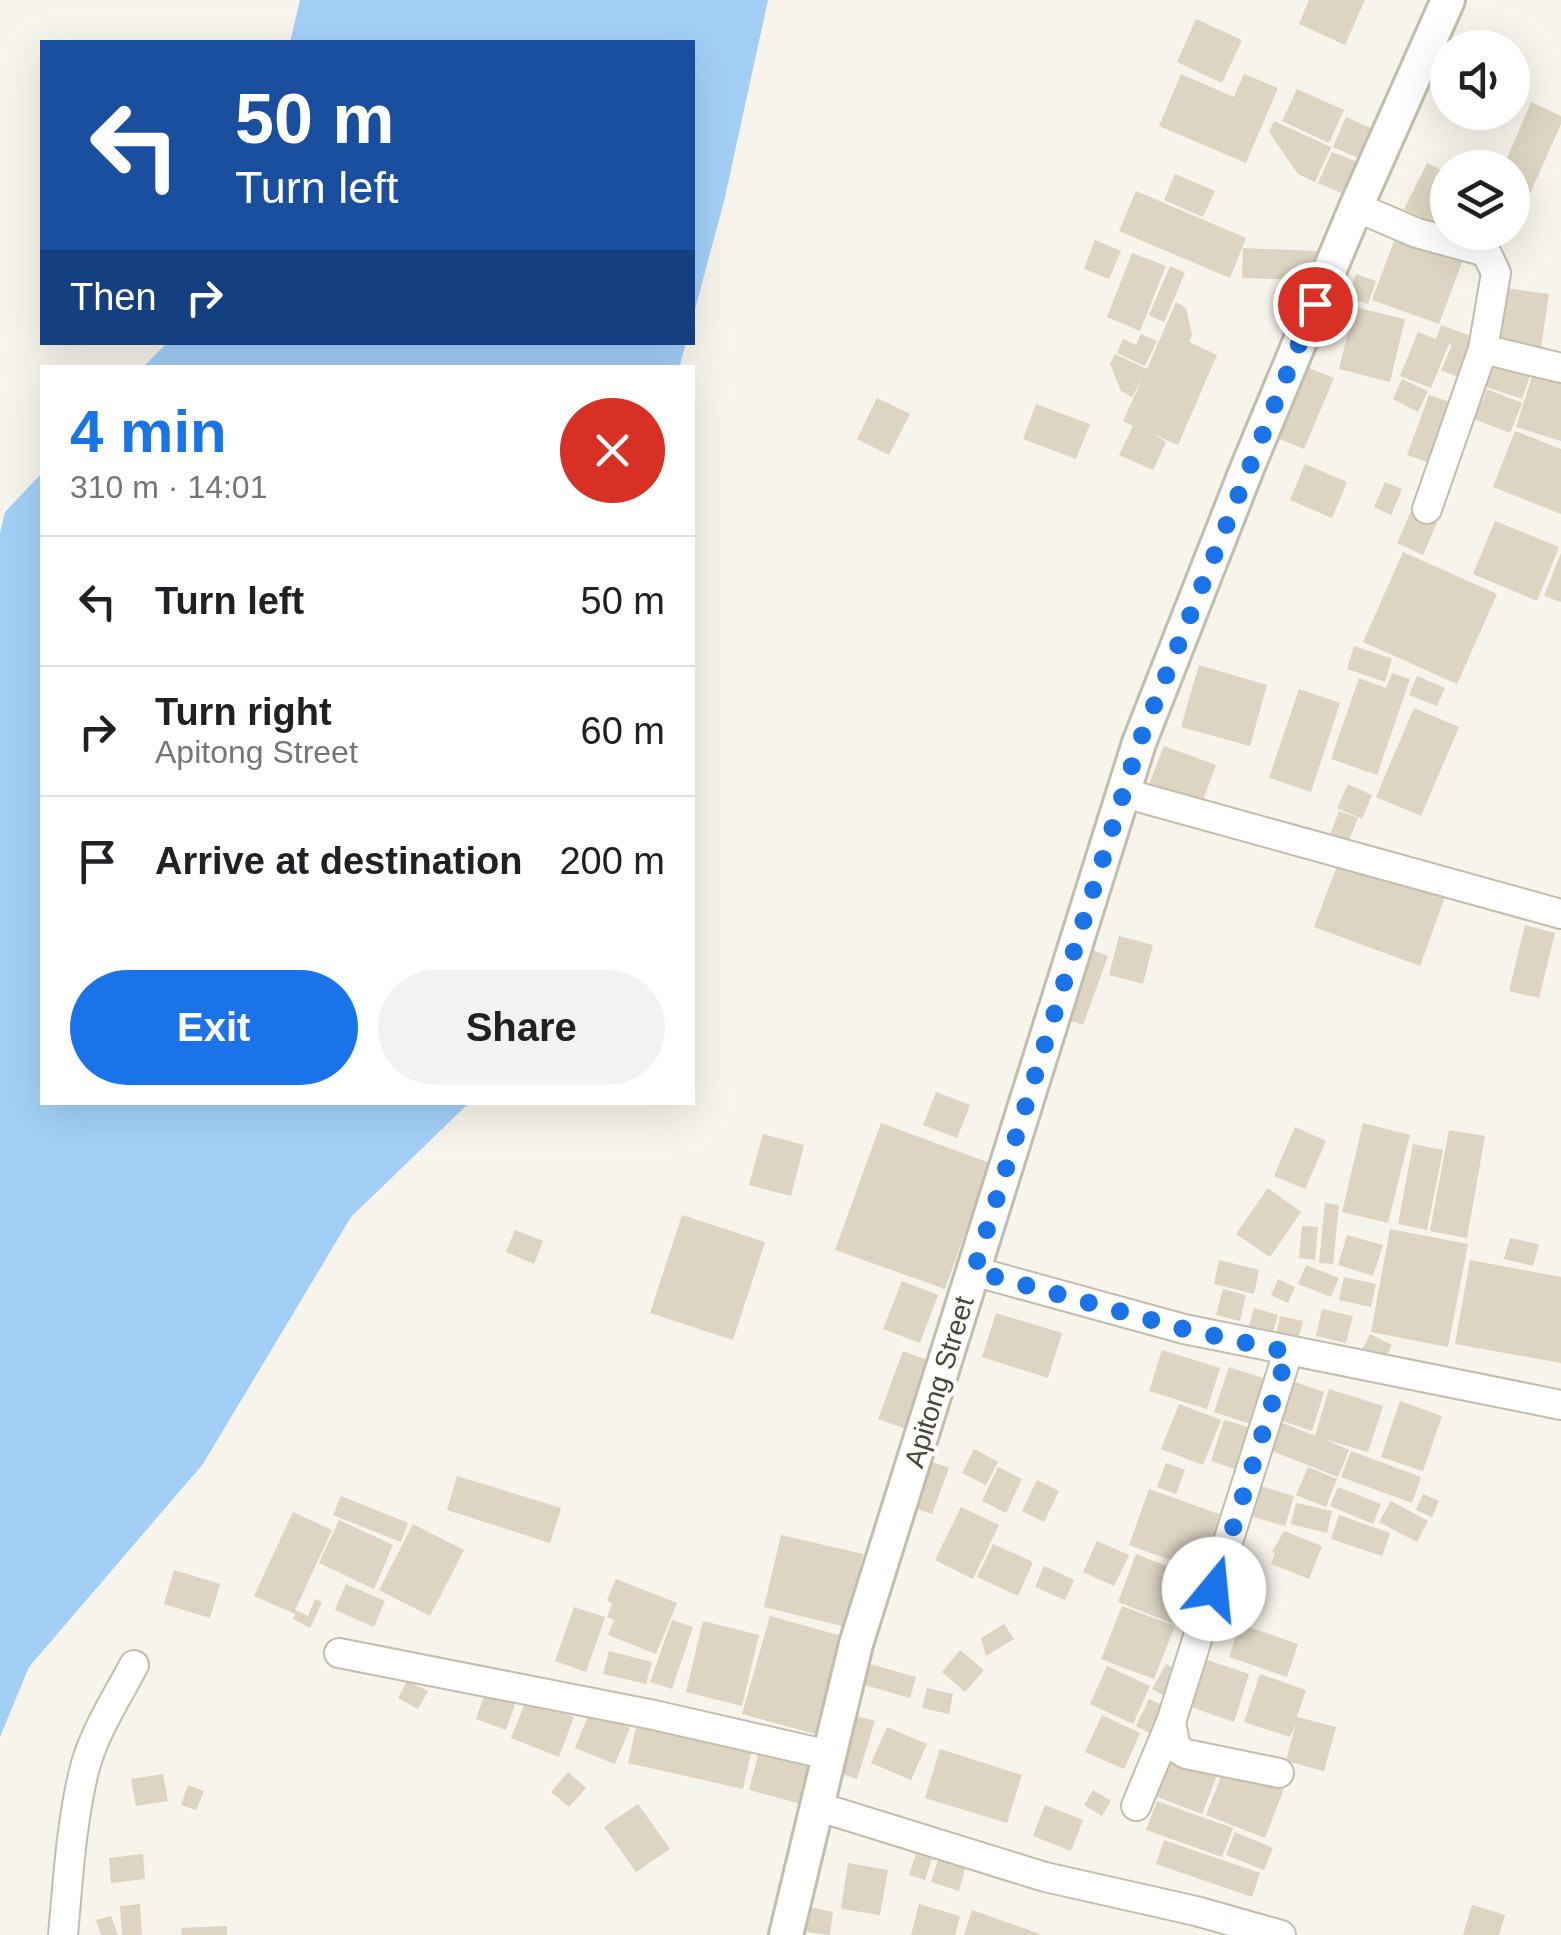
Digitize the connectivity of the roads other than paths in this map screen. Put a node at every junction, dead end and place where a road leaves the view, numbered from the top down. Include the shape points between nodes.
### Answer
1 (1448, 0) edge
2 (1356, 207) junction
3 (1483, 350) junction
4 (1561, 368) edge
5 (1427, 509) dead end
6 (1124, 793) junction
7 (1561, 914) edge
8 (974, 1271) junction
9 (1288, 1352) junction
10 (1561, 1405) edge
11 (340, 1652) dead end
12 (134, 1665) dead end
13 (1171, 1722) junction
14 (829, 1755) junction
15 (1279, 1774) dead end
16 (816, 1806) junction
17 (1136, 1806) dead end
18 (1192, 1923) edge
19 (63, 1935) edge
20 (786, 1935) edge
21 (1282, 1935) edge

1 - 2 street, Apitong Street
2 - 3 street via 1486,252 1496,274
2 - 6 street, Apitong Street
3 - 4 street
3 - 5 street
6 - 7 street
6 - 8 street, Apitong Street
8 - 9 street
8 - 14 street, Apitong Street via 856,1644
9 - 10 street
9 - 13 street
11 - 14 street
12 - 19 street via 84,1770
13 - 15 street via 1176,1748 1186,1754
13 - 17 street
14 - 16 street, Apitong Street
16 - 18 street
16 - 20 street, Apitong Street
18 - 21 street

